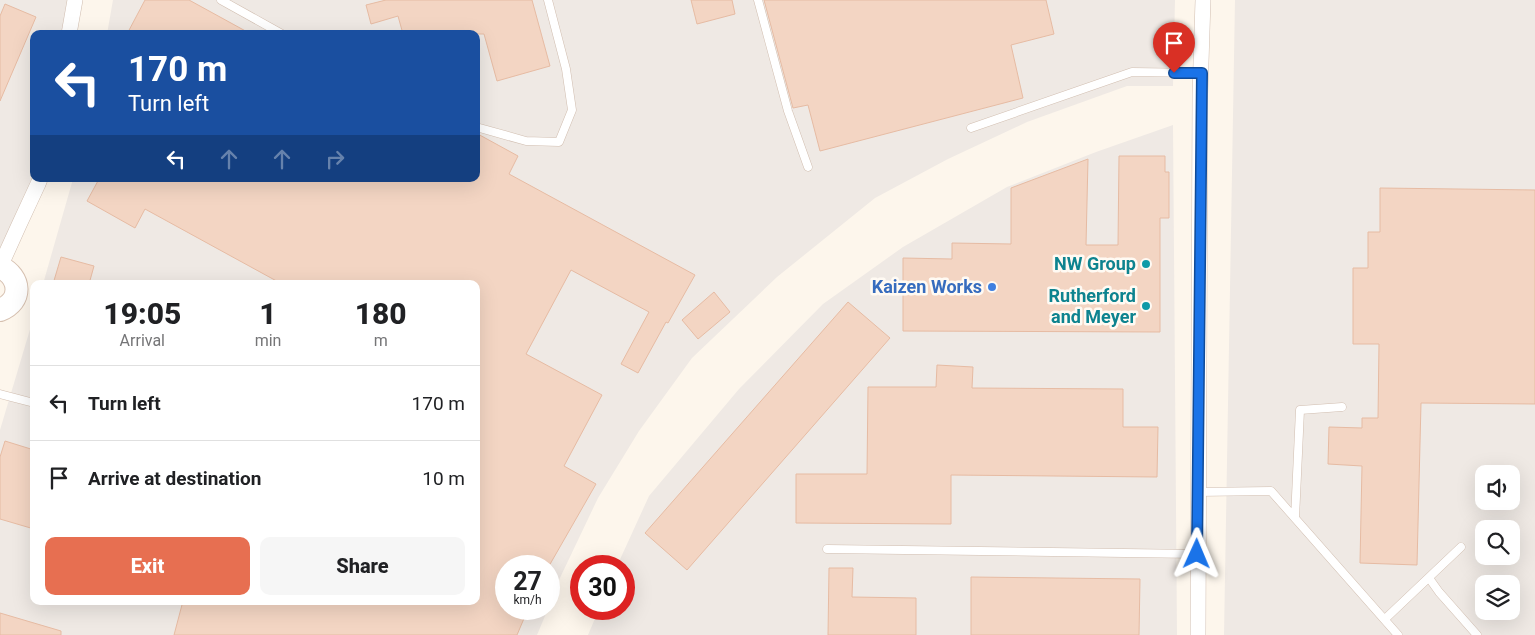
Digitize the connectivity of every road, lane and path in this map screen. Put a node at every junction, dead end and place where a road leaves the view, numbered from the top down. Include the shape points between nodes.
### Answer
1 (74, 0) edge
2 (221, 0) edge
3 (548, 0) edge
4 (758, 0) edge
5 (1202, 0) edge
6 (70, 30) edge
7 (275, 30) edge
8 (1202, 73) junction
9 (480, 128) edge
10 (971, 128) dead end
11 (808, 167) dead end
12 (39, 182) edge
13 (0, 267) edge
14 (0, 310) edge
15 (0, 394) edge
16 (30, 402) edge
17 (1342, 407) dead end
18 (1198, 492) junction
19 (1295, 518) junction
20 (1461, 547) dead end
21 (827, 549) dead end
22 (1197, 554) junction
23 (1429, 578) junction
24 (1384, 619) junction
25 (1198, 635) edge
26 (1398, 635) edge
27 (1477, 635) edge

1 - 6 street
2 - 7 lane
3 - 9 lane via 566,69 572,110 559,142 526,141
4 - 11 lane via 788,111
5 - 8 street
8 - 10 lane via 1132,72
8 - 18 street
12 - 13 street
13 - 14 main road via 13,276 17,292 9,306
15 - 16 lane
17 - 19 lane via 1300,410
18 - 19 lane via 1271,491
18 - 22 street
19 - 24 lane
20 - 23 lane
21 - 22 lane
22 - 25 street
23 - 24 lane
23 - 27 lane
24 - 26 lane

